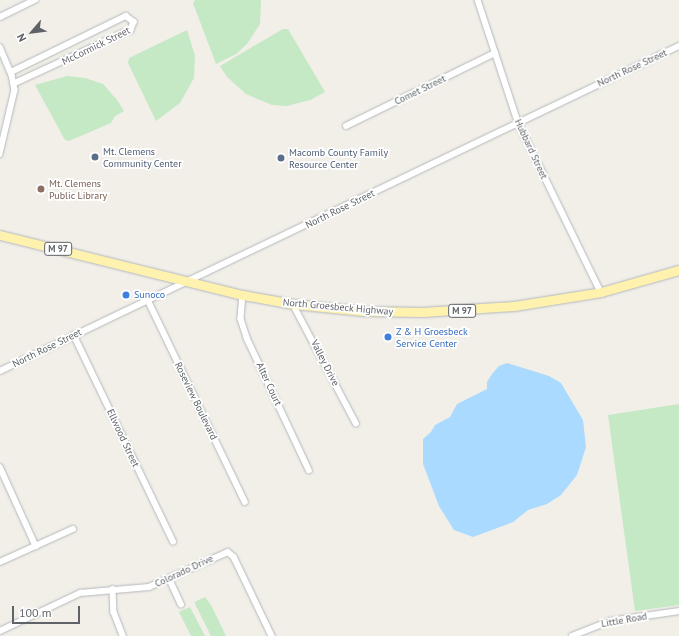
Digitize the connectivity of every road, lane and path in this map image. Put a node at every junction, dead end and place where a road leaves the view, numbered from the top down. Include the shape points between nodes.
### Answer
1 (34, 0) edge
2 (478, 0) edge
3 (0, 16) edge
4 (679, 46) edge
5 (0, 47) edge
6 (495, 53) junction
7 (11, 72) junction
8 (14, 84) junction
9 (518, 122) junction
10 (346, 126) dead end
11 (0, 154) edge
12 (0, 235) edge
13 (679, 270) edge
14 (187, 282) junction
15 (601, 292) junction
16 (242, 295) junction
17 (148, 300) junction
18 (293, 304) junction
19 (74, 335) junction
20 (0, 371) edge
21 (356, 423) dead end
22 (0, 467) edge
23 (309, 470) dead end
24 (245, 502) dead end
25 (73, 529) dead end
26 (173, 541) dead end
27 (36, 546) junction
28 (0, 562) edge
29 (169, 578) junction
30 (113, 589) junction
31 (181, 604) dead end
32 (679, 611) edge
33 (0, 631) edge
34 (123, 636) edge
35 (272, 636) edge
36 (572, 636) edge

1 - 3 street
2 - 6 street, Hubbard Street
4 - 9 street, North Rose Street
5 - 7 street
6 - 9 street, Hubbard Street
6 - 10 street, Comet Street
7 - 8 street
7 - 8 street, McCormick Street via 126,16 134,22 131,30
8 - 11 street via 14,100
9 - 14 street, North Rose Street
9 - 15 street, Hubbard Street
12 - 14 main road, North Groesbeck Highway / M 97
13 - 15 main road, North Groesbeck Highway / M 97
14 - 16 main road, North Groesbeck Highway / M 97
14 - 17 street, North Rose Street
15 - 18 main road, North Groesbeck Highway / M 97 via 514,306 441,312 377,312
16 - 18 main road, North Groesbeck Highway / M 97
16 - 23 street, Alter Court via 241,319 247,338
17 - 19 street, North Rose Street
17 - 24 street, Roseview Boulevard
18 - 21 street, Valley Drive
19 - 20 street, North Rose Street
19 - 26 street, Ellwood Street
22 - 27 street
25 - 27 street
27 - 28 street
29 - 30 street, Colorado Drive via 149,587
29 - 31 street
29 - 35 street, Colorado Drive via 223,553 232,554
30 - 33 street, Colorado Drive via 80,592
30 - 34 street via 114,616
32 - 36 street, Little Road via 610,621

